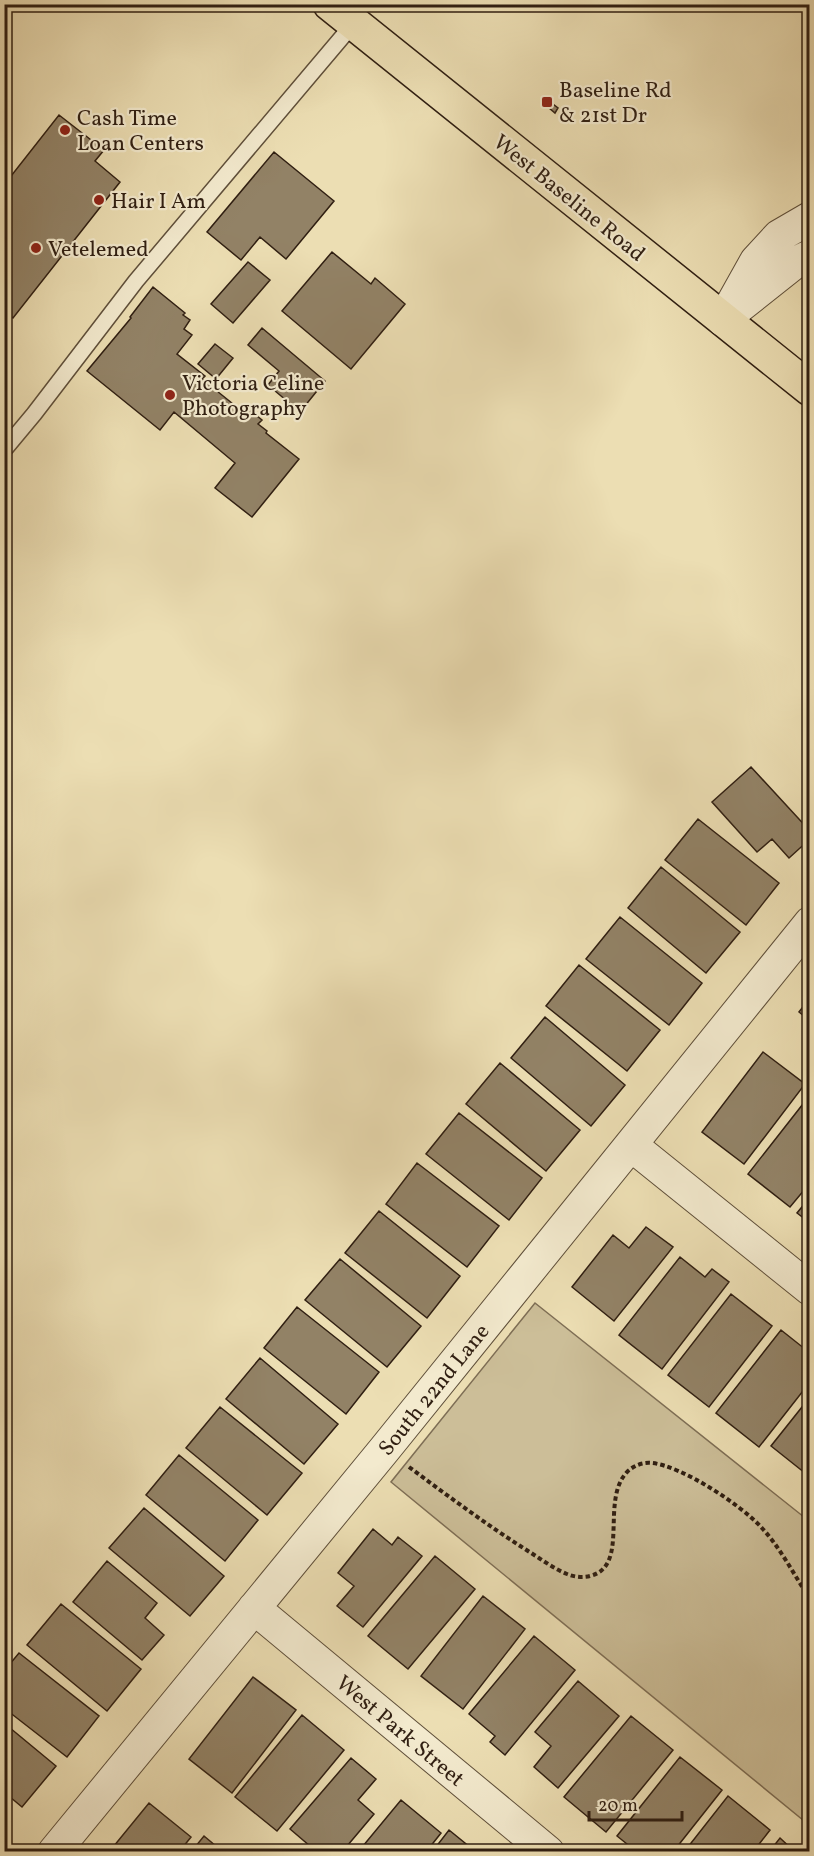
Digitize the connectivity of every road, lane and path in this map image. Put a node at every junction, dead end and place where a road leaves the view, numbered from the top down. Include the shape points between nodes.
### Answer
1 (342, 14) edge
2 (810, 218) edge
3 (810, 256) edge
4 (723, 320) junction
5 (810, 389) edge
6 (4, 450) edge
7 (810, 923) edge
8 (631, 1145) junction
9 (810, 1289) edge
10 (401, 1462) dead end
11 (810, 1599) edge
12 (254, 1608) junction
13 (54, 1851) edge
14 (548, 1851) edge

1 - 4 main road, West Baseline Road
1 - 6 lane
2 - 4 street via 779,236 760,255
3 - 4 street via 793,264
4 - 5 main road, West Baseline Road
7 - 8 street, South 22nd Lane
8 - 9 street
8 - 12 street, South 22nd Lane
10 - 11 path via 491,1528 568,1575 579,1577 599,1572 608,1562 613,1547 615,1493 627,1472 638,1464 651,1462 671,1467 738,1507 762,1528
12 - 13 street, South 22nd Lane
12 - 14 street, West Park Street

